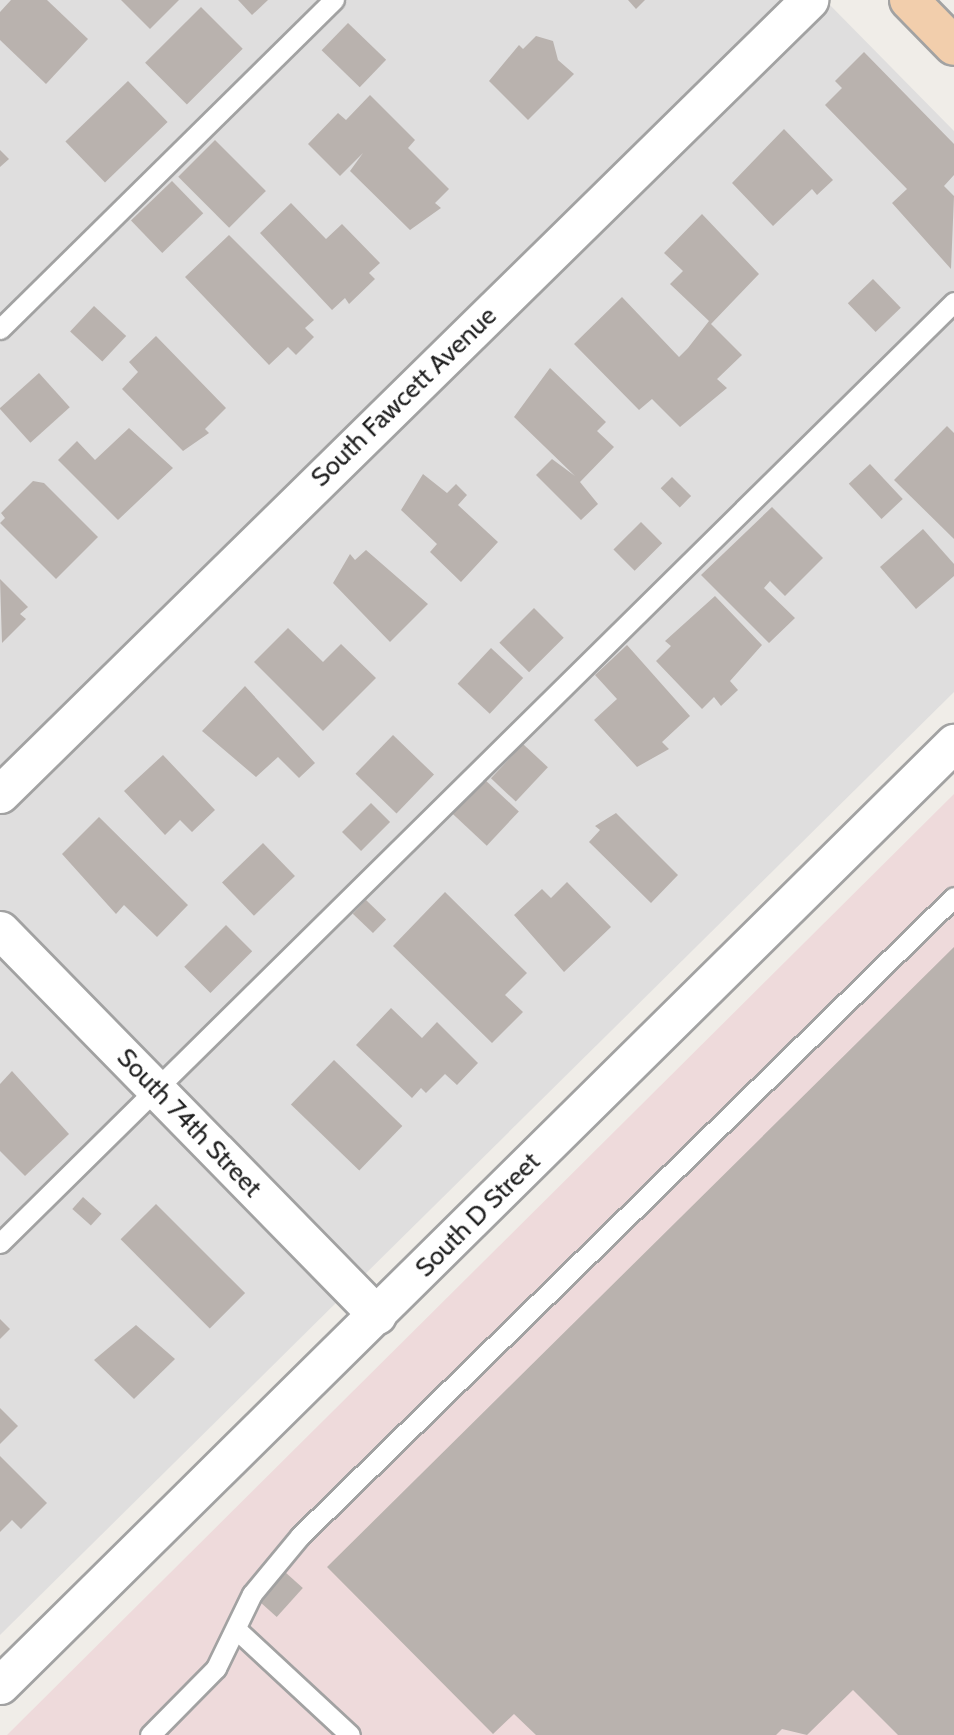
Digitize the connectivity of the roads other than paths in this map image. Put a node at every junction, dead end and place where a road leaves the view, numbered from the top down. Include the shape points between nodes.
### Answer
1 (334, 0) edge
2 (809, 0) edge
3 (909, 0) edge
4 (954, 46) edge
5 (954, 302) edge
6 (0, 329) edge
7 (954, 743) edge
8 (0, 794) edge
9 (954, 897) edge
10 (0, 930) edge
11 (156, 1089) junction
12 (0, 1243) edge
13 (377, 1315) junction
14 (237, 1630) junction
15 (0, 1685) edge
16 (150, 1735) edge
17 (350, 1735) edge

1 - 6 lane
2 - 8 street, South Fawcett Avenue
3 - 4 main road
5 - 11 lane
7 - 13 street, South D Street
9 - 14 lane via 300,1536 252,1594
10 - 11 street, South 74th Street
11 - 12 lane
11 - 13 street, South 74th Street
13 - 15 street, South D Street
14 - 16 lane via 216,1668
14 - 17 lane

